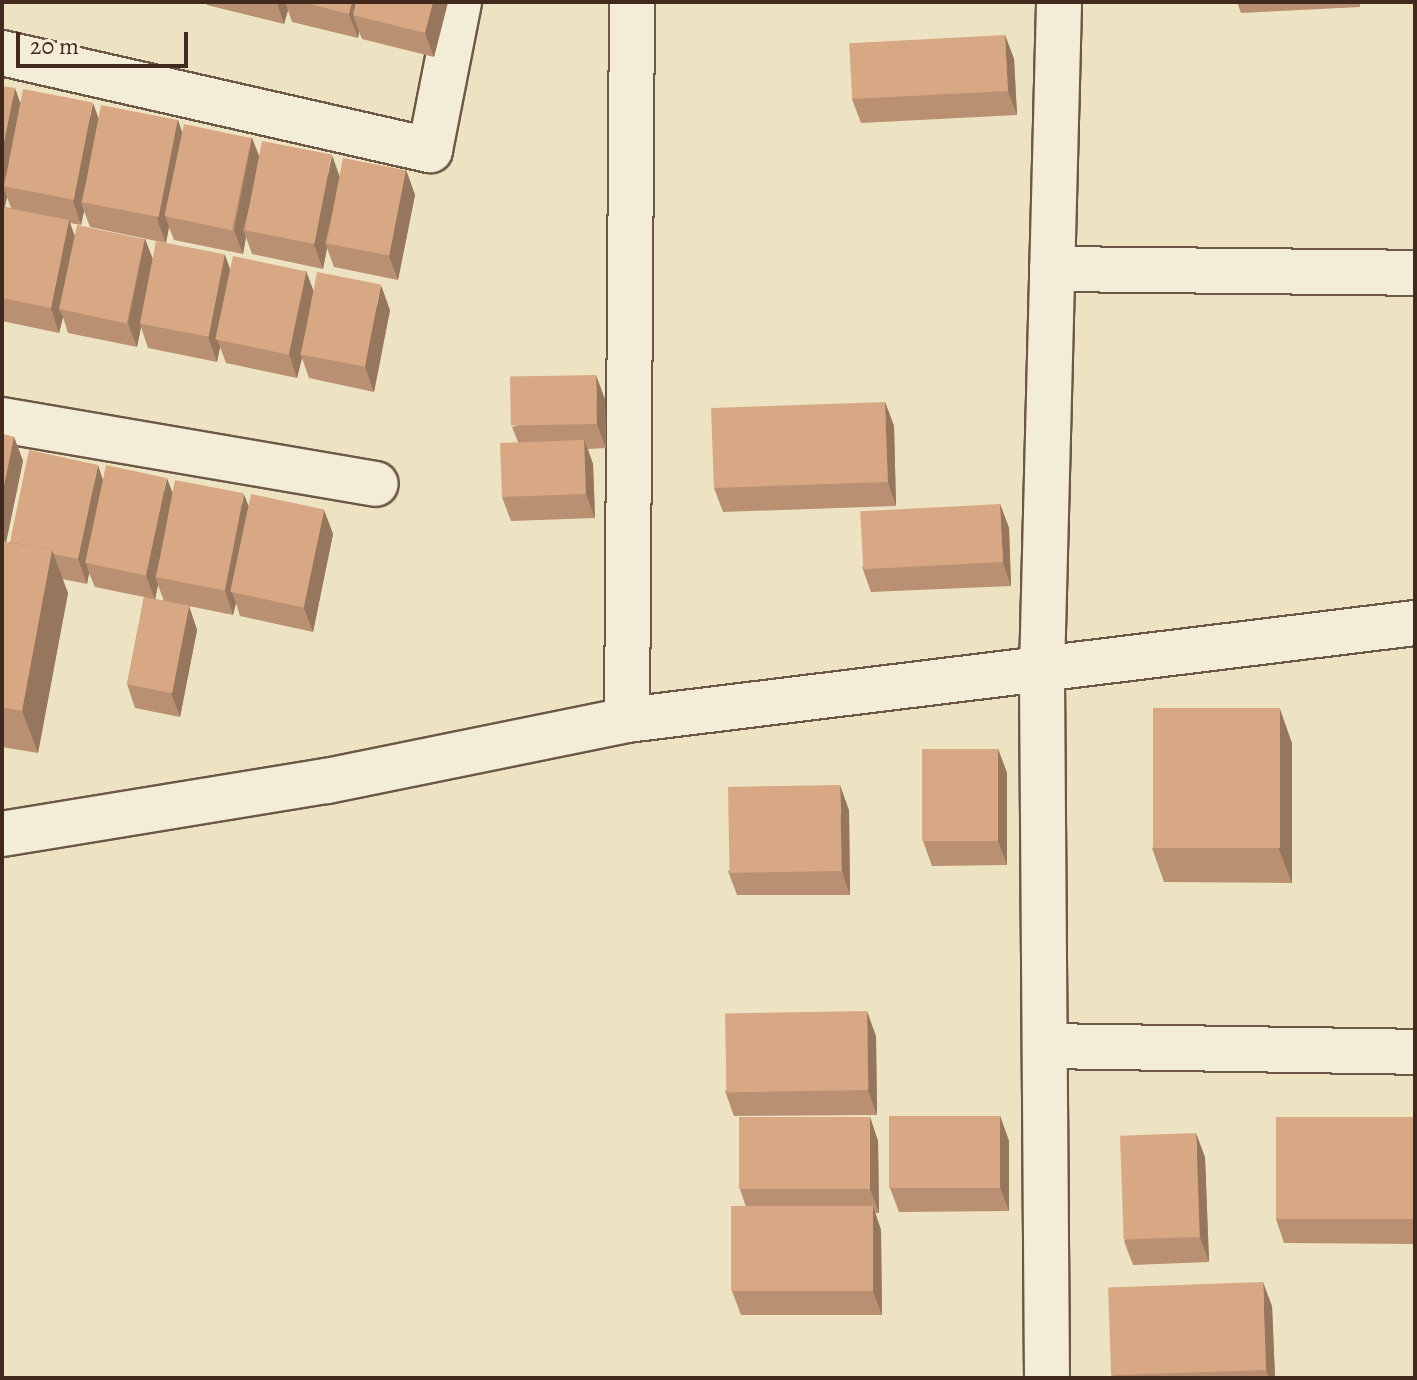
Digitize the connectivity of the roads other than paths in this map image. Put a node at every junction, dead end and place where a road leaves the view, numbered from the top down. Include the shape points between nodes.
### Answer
1 (459, 2) edge
2 (632, 2) edge
3 (1059, 2) edge
4 (2, 53) edge
5 (1052, 269) junction
6 (1415, 273) edge
7 (2, 420) edge
8 (376, 484) dead end
9 (1415, 623) edge
10 (1042, 671) junction
11 (627, 720) junction
12 (2, 834) edge
13 (1045, 1046) junction
14 (1415, 1052) edge
15 (1047, 1378) edge

1 - 4 street via 430,150
2 - 11 street
3 - 5 street
5 - 6 street
5 - 10 street
7 - 8 street
9 - 10 street
10 - 11 street
10 - 13 street
11 - 12 street via 327,781
13 - 14 street
13 - 15 street

